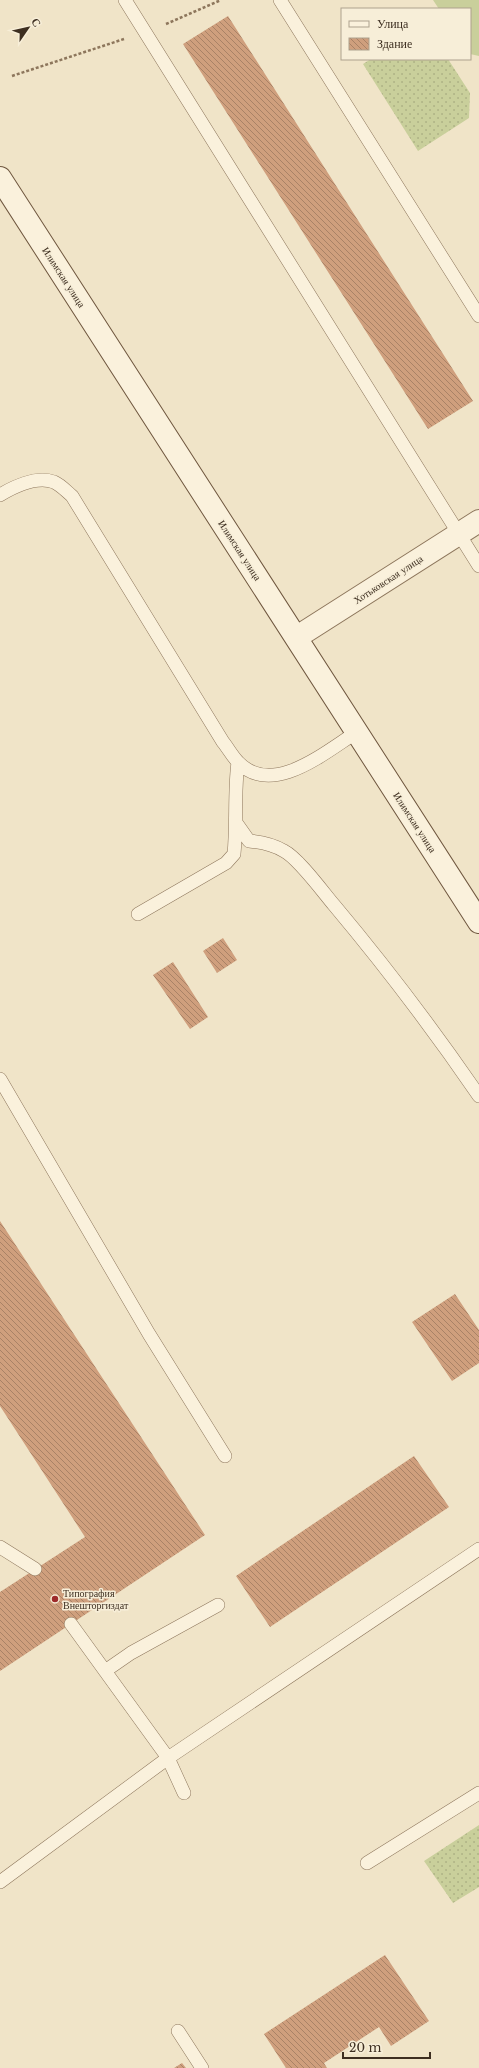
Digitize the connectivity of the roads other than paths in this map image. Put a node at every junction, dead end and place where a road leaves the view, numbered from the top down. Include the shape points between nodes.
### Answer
1 (125, 0) edge
2 (280, 0) edge
3 (0, 178) edge
4 (479, 316) edge
5 (1, 494) edge
6 (479, 521) edge
7 (459, 534) junction
8 (479, 566) edge
9 (297, 638) junction
10 (357, 732) junction
11 (238, 762) junction
12 (237, 824) junction
13 (138, 914) dead end
14 (479, 922) edge
15 (0, 1078) edge
16 (479, 1096) edge
17 (225, 1456) dead end
18 (0, 1547) edge
19 (479, 1549) edge
20 (35, 1569) dead end
21 (218, 1605) dead end
22 (71, 1624) dead end
23 (105, 1671) junction
24 (168, 1758) junction
25 (184, 1793) dead end
26 (479, 1793) edge
27 (368, 1863) dead end
28 (0, 1882) edge
29 (178, 2031) dead end
30 (202, 2068) edge

1 - 7 lane
2 - 4 lane
3 - 9 street, Илимская улица
5 - 11 lane via 40,479 55,483 72,496 219,736
6 - 7 street, Хотьковская улица
7 - 8 lane
7 - 9 street, Хотьковская улица
9 - 10 street, Илимская улица
10 - 11 lane via 303,766 281,776 257,774
10 - 14 street, Илимская улица
11 - 12 lane via 235,782
12 - 13 lane via 234,854 226,863
12 - 16 lane via 249,841 285,851 311,877 392,975
15 - 17 lane via 149,1334
18 - 20 lane
19 - 24 lane
21 - 23 lane via 131,1653
22 - 23 lane
23 - 24 lane
24 - 25 lane
24 - 28 lane
26 - 27 lane
29 - 30 lane

